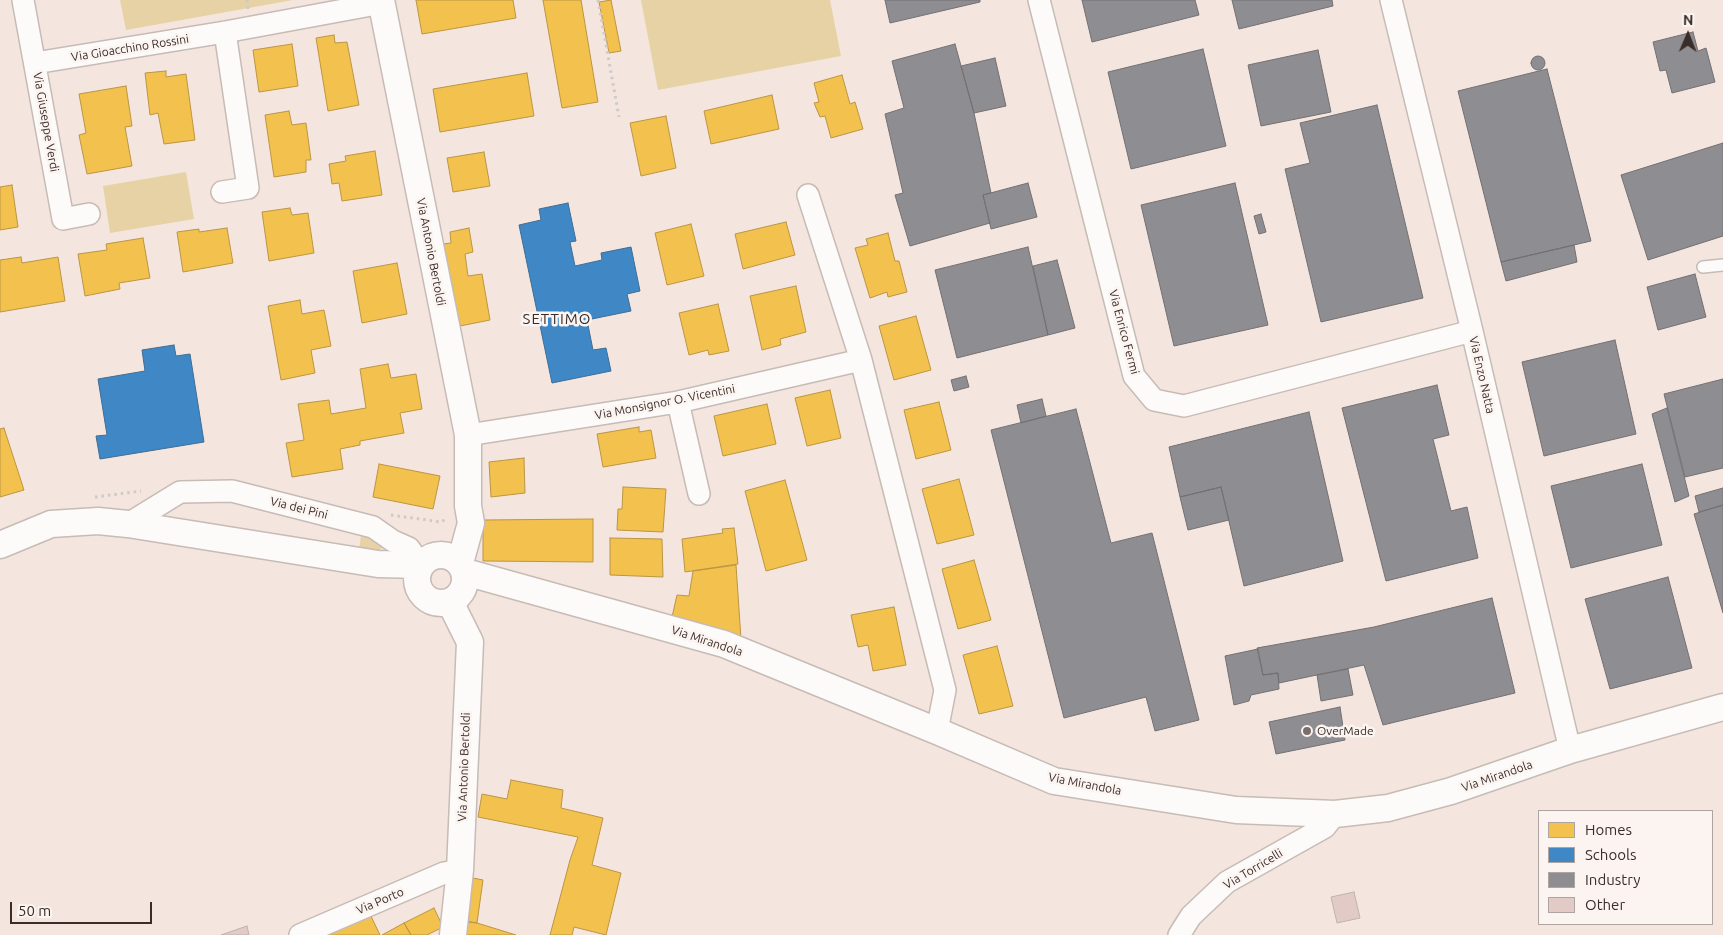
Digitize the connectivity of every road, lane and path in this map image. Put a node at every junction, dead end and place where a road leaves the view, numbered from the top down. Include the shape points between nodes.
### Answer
1 (23, 0) edge
2 (598, 0) edge
3 (1039, 0) edge
4 (1391, 0) edge
5 (381, 1) edge
6 (225, 32) junction
7 (35, 63) junction
8 (619, 117) dead end
9 (222, 192) dead end
10 (808, 195) dead end
11 (89, 214) dead end
12 (1723, 265) edge
13 (1703, 267) dead end
14 (1472, 331) junction
15 (861, 360) junction
16 (678, 402) junction
17 (468, 435) junction
18 (180, 492) junction
19 (699, 494) dead end
20 (128, 524) junction
21 (177, 533) junction
22 (0, 545) edge
23 (440, 568) junction
24 (450, 602) junction
25 (1723, 706) edge
26 (937, 731) junction
27 (1570, 750) junction
28 (1335, 814) junction
29 (460, 870) junction
30 (300, 935) edge
31 (453, 935) edge
32 (1179, 935) edge

1 - 7 street, Via Giuseppe Verdi
2 - 8 path
3 - 14 street, Via Enrico Fermi via 1134,376 1154,400 1184,406
4 - 14 street, Via Enzo Natta
5 - 6 street, Via Gioacchino Rossini
5 - 17 street, Via Antonio Bertoldi
6 - 7 street, Via Gioacchino Rossini
6 - 9 street via 248,188
7 - 11 street, Via Giuseppe Verdi via 63,219
10 - 15 street
12 - 13 lane
14 - 27 street, Via Enzo Natta
15 - 16 street, Via Monsignor O. Vicentini
15 - 26 street via 945,690
16 - 17 street, Via Monsignor O. Vicentini
16 - 19 street
17 - 23 street, Via Antonio Bertoldi via 471,523
18 - 20 street
18 - 21 street via 169,507 167,516 167,522
18 - 23 street, Via dei Pini via 232,491 373,527
20 - 21 street
20 - 22 street via 98,521 51,524
21 - 23 street via 378,564
23 - 24 street, Via Antonio Bertoldi via 466,585
23 - 24 street via 421,594 439,604
23 - 26 street, Via Mirandola via 724,644
24 - 29 street, Via Antonio Bertoldi via 470,642
25 - 27 street, Via Mirandola
26 - 28 street, Via Mirandola via 1054,781 1236,810
27 - 28 street, Via Mirandola via 1451,791 1388,808
28 - 32 street, Via Torricelli via 1325,827 1227,882 1190,916
29 - 30 street, Via Porto via 444,873
29 - 31 street, Via Antonio Bertoldi

